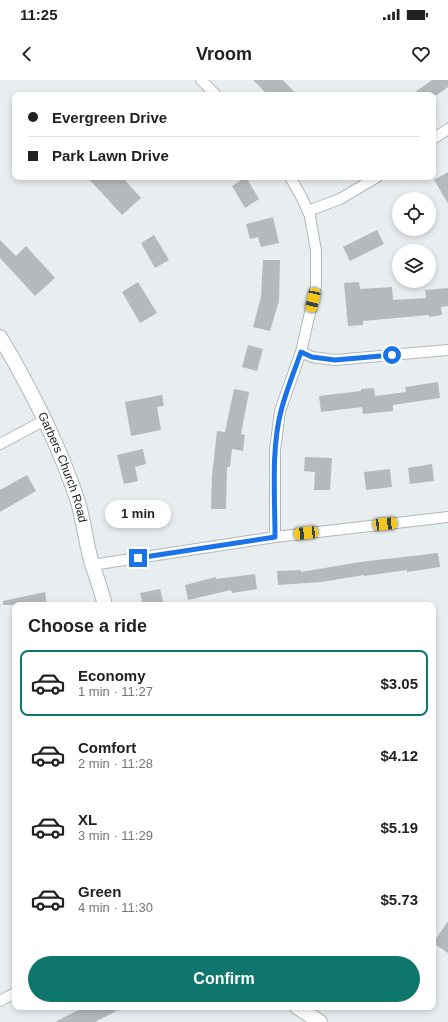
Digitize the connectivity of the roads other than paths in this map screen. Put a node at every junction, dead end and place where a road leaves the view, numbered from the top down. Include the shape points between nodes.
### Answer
1 (201, 80) edge
2 (213, 92) edge
3 (448, 129) edge
4 (436, 136) edge
5 (292, 180) edge
6 (372, 180) edge
7 (308, 211) junction
8 (0, 337) edge
9 (448, 350) edge
10 (301, 352) junction
11 (45, 420) junction
12 (0, 444) edge
13 (448, 517) edge
14 (275, 537) junction
15 (92, 565) junction
16 (104, 602) edge
17 (12, 995) edge
18 (0, 1001) edge
19 (302, 1010) edge
20 (320, 1022) edge

1 - 2 street
3 - 4 street
5 - 7 street
6 - 7 street via 340,199
7 - 10 street via 316,251 316,286
8 - 11 street, Garbers Church Road
9 - 10 street via 335,360 312,357
10 - 14 street via 280,411 275,450
11 - 12 street
11 - 15 street, Garbers Church Road via 78,503
13 - 14 street
14 - 15 street
15 - 16 street, Garbers Church Road
17 - 18 street
19 - 20 street

